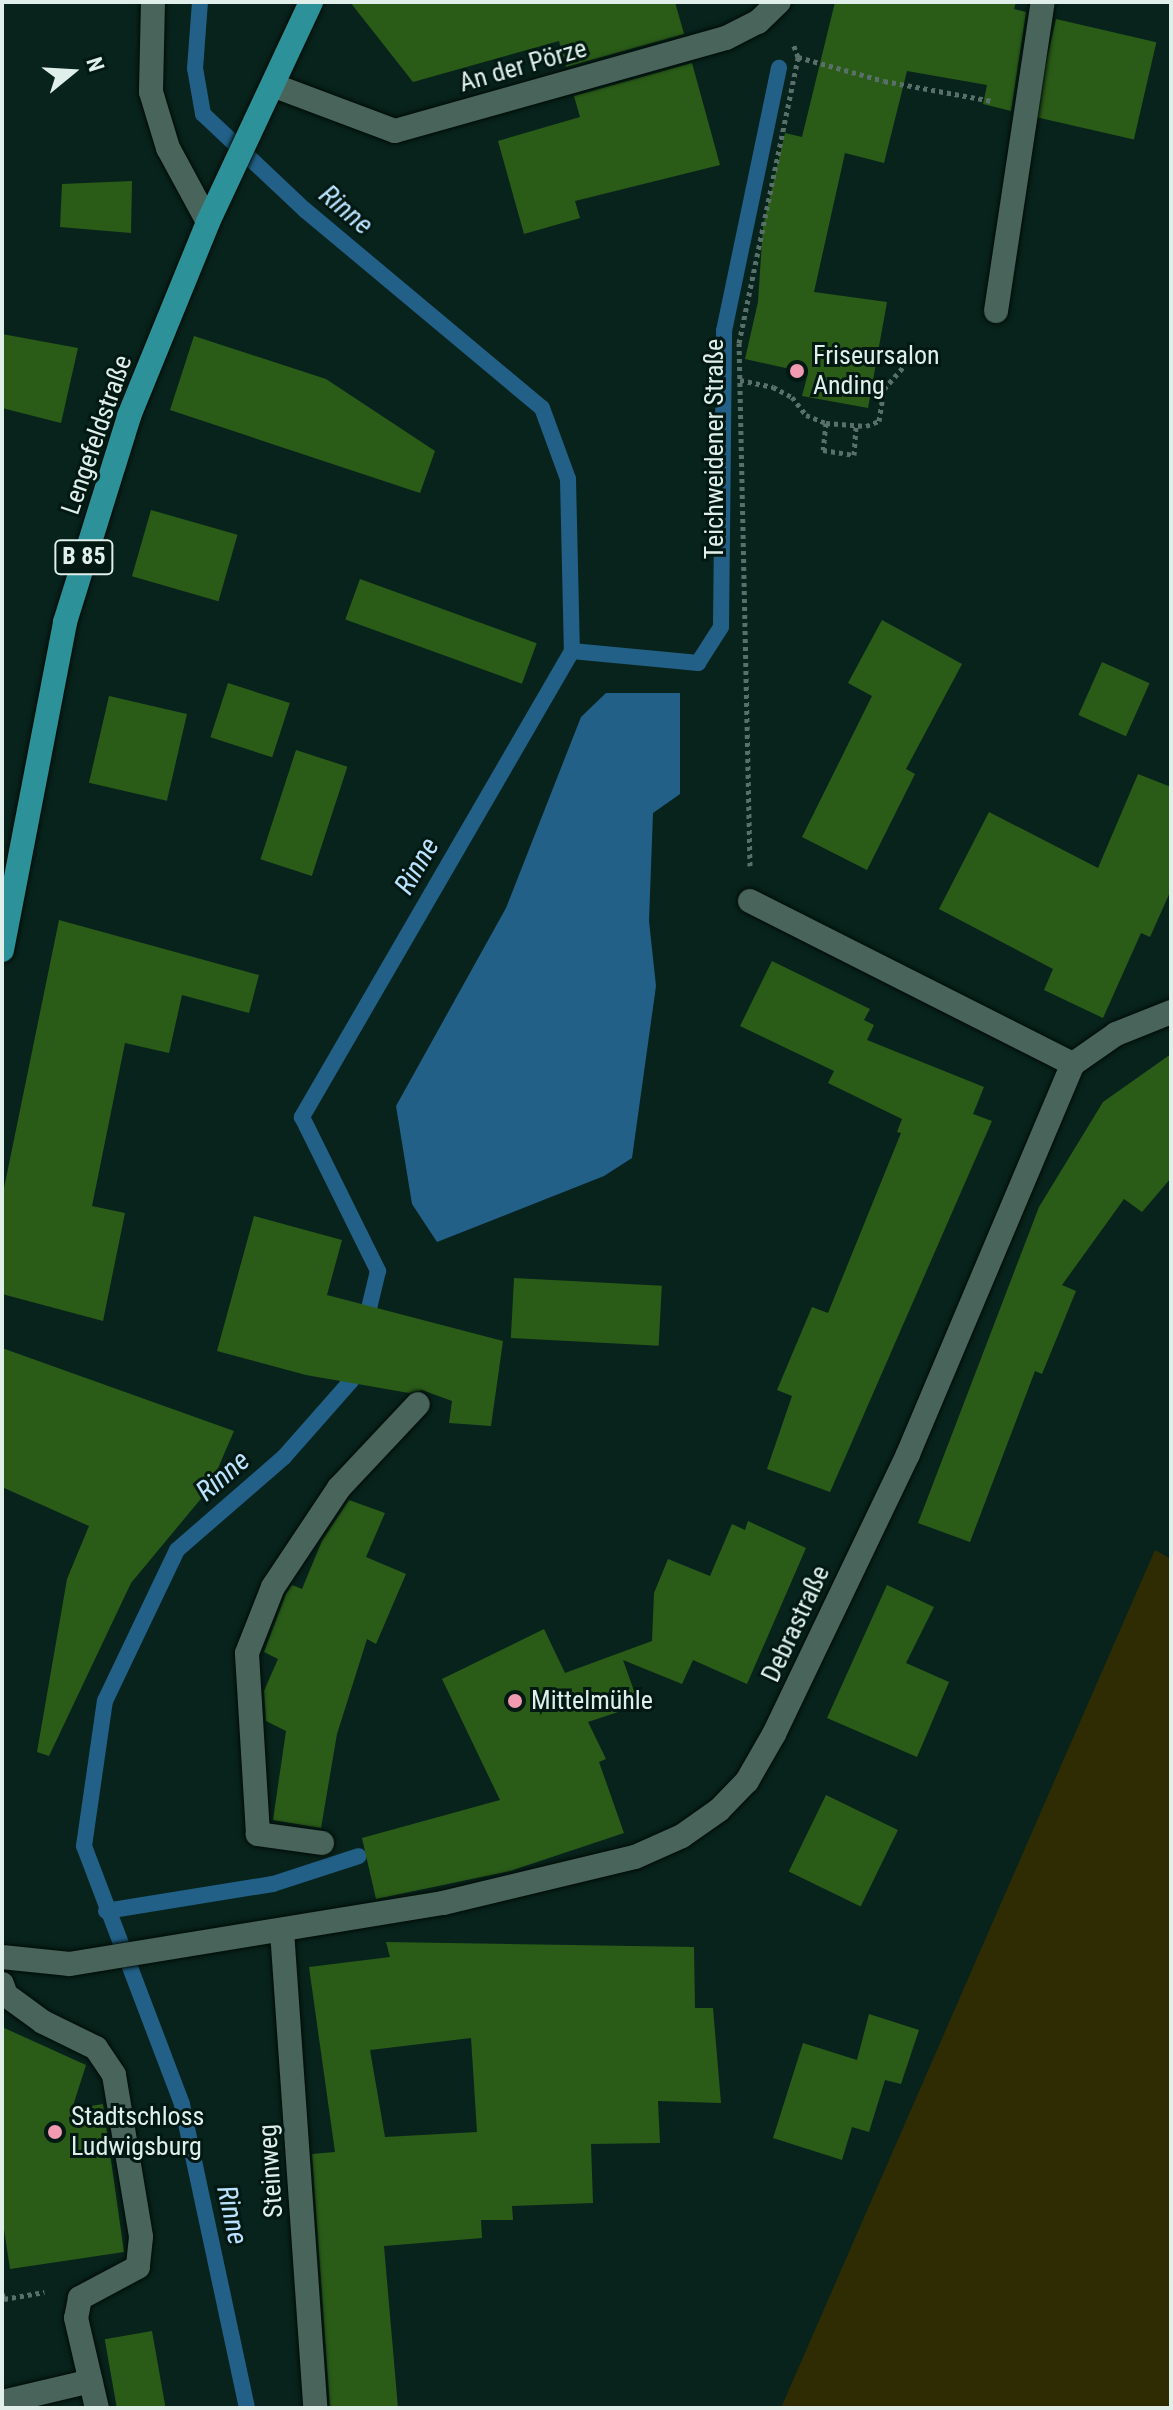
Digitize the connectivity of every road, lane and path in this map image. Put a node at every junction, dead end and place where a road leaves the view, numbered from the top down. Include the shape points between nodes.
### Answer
1 (153, 2) edge
2 (311, 2) edge
3 (1043, 2) edge
4 (779, 3) edge
5 (798, 57) junction
6 (275, 86) junction
7 (1025, 107) junction
8 (208, 222) junction
9 (996, 311) dead end
10 (912, 357) dead end
11 (740, 380) junction
12 (826, 423) junction
13 (856, 426) junction
14 (749, 855) dead end
15 (750, 901) dead end
16 (2, 950) edge
17 (1171, 1012) edge
18 (1073, 1064) junction
19 (418, 1404) dead end
20 (322, 1843) dead end
21 (282, 1931) junction
22 (2, 1957) edge
23 (2, 1984) edge
24 (91, 2381) junction
25 (2, 2402) edge
26 (97, 2408) edge
27 (315, 2408) edge

1 - 8 street via 151,92 168,148
2 - 6 main road, B 85
3 - 7 street
4 - 5 path
4 - 6 street, An der Pörze via 726,38 395,131
5 - 7 path via 884,81
5 - 11 path, Teichweidener Straße via 739,343
6 - 8 main road, Lengefeldstraße / B 85
7 - 9 street
8 - 16 main road, Lengefeldstraße / B 85 via 129,416 78,575 30,787
10 - 13 path via 884,389 879,421
11 - 12 path via 773,387 792,397 806,415
11 - 14 path, Teichweidener Straße
12 - 13 path
12 - 13 path via 823,450 854,455
15 - 18 street
17 - 18 street via 1116,1034
18 - 21 street, Debrastraße via 908,1454 747,1781 682,1836 635,1857 443,1903
19 - 20 street via 339,1488 273,1587 247,1653 258,1834
21 - 22 street, Debrastraße via 70,1964
21 - 27 street, Steinweg
23 - 24 street via 6,1995 43,2022 96,2048 114,2075 141,2237 138,2267 80,2298 76,2318
24 - 25 street
24 - 26 street

